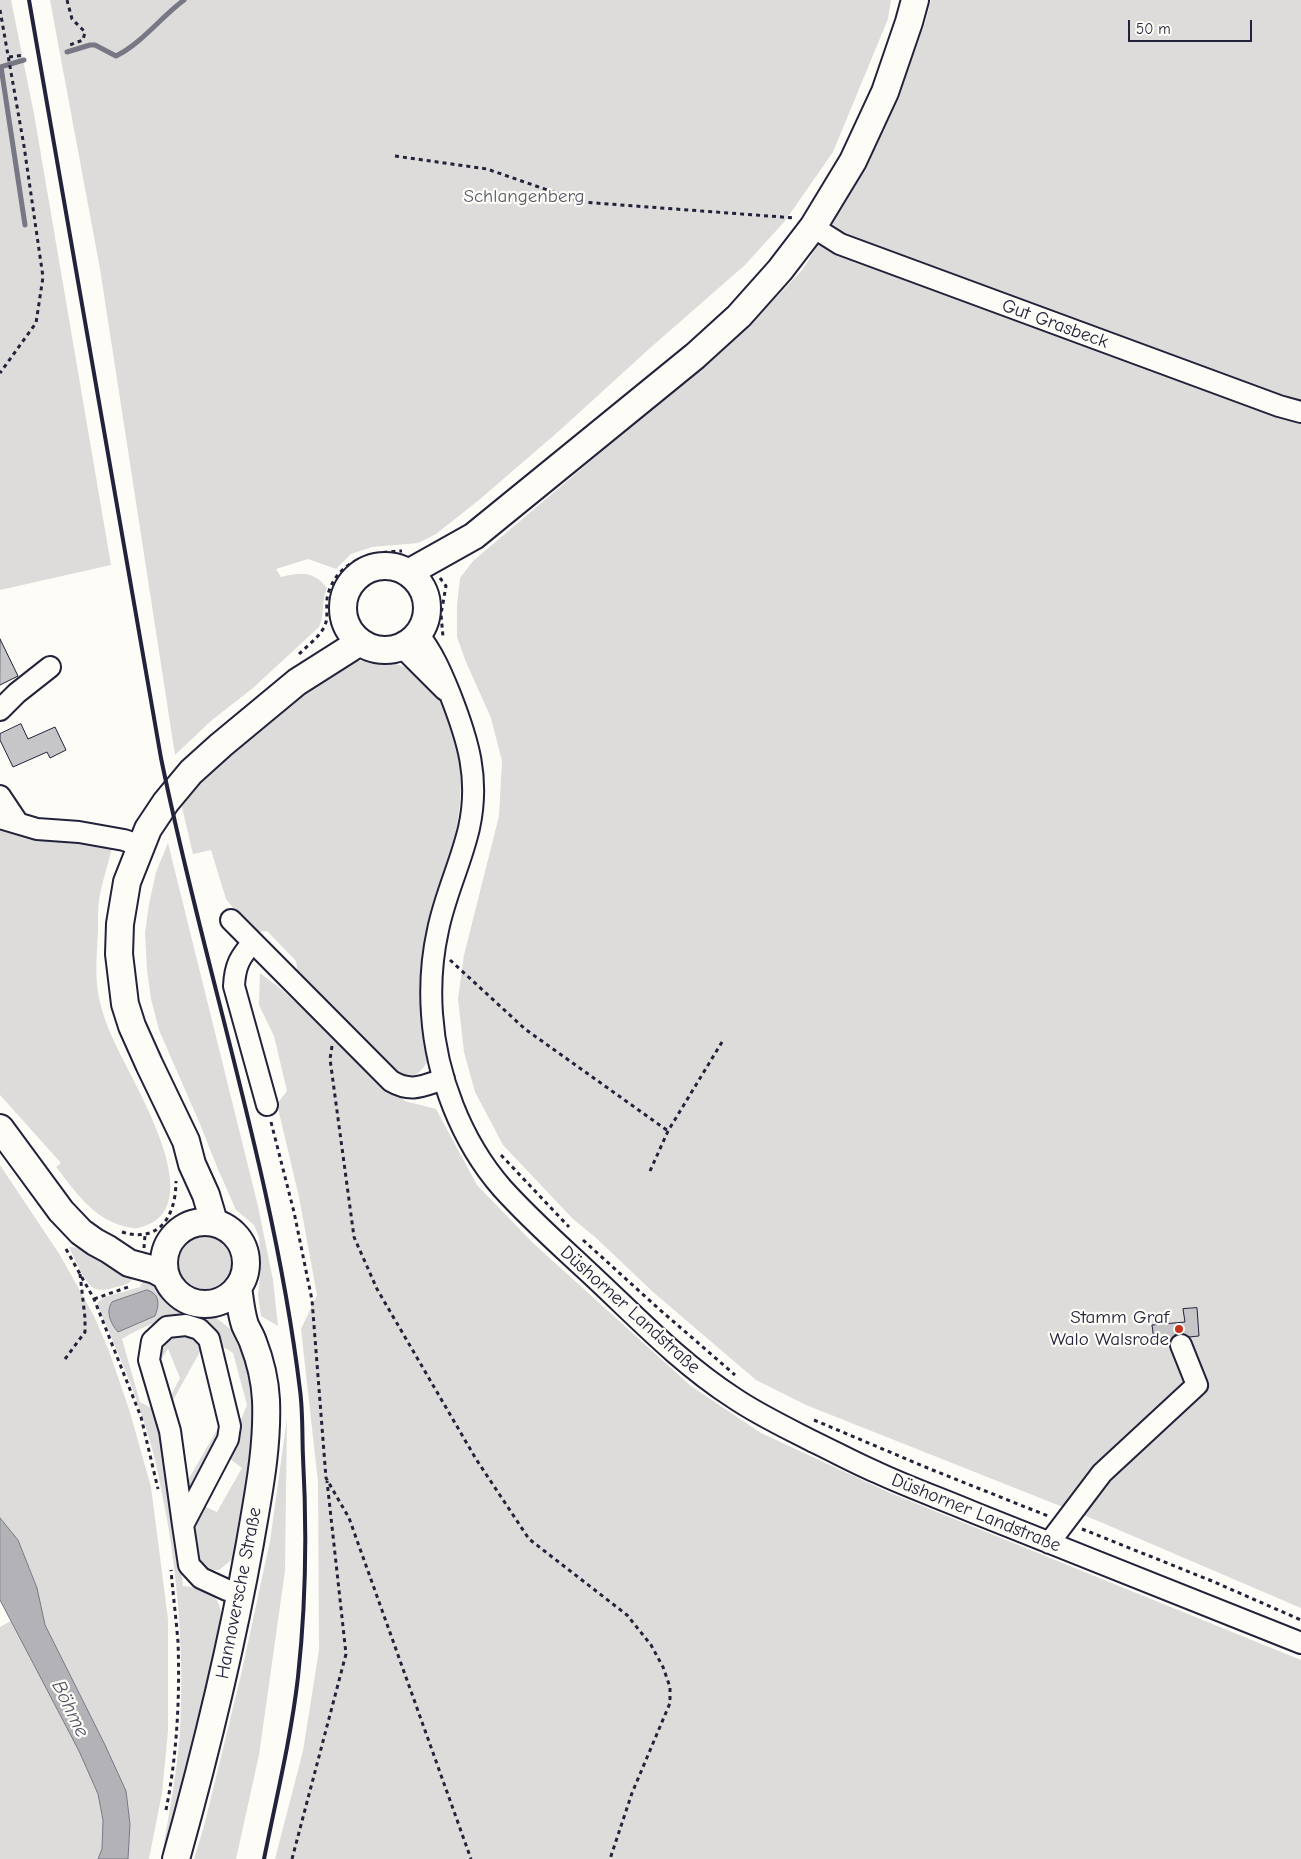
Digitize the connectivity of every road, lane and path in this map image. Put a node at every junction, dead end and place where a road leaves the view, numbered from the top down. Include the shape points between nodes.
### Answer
1 (67, 0) edge
2 (915, 0) edge
3 (0, 10) edge
4 (67, 46) dead end
5 (24, 55) dead end
6 (9, 58) junction
7 (395, 156) dead end
8 (802, 223) junction
9 (0, 373) edge
10 (1301, 412) edge
11 (424, 576) junction
12 (354, 634) junction
13 (410, 640) junction
14 (445, 642) dead end
15 (298, 656) dead end
16 (50, 667) dead end
17 (0, 710) edge
18 (0, 796) edge
19 (9, 820) edge
20 (141, 846) junction
21 (231, 920) dead end
22 (253, 942) junction
23 (445, 954) junction
24 (450, 969) dead end
25 (336, 1026) junction
26 (722, 1042) dead end
27 (444, 1079) junction
28 (267, 1105) joint
29 (0, 1128) edge
30 (668, 1131) junction
31 (494, 1148) dead end
32 (192, 1164) junction
33 (650, 1171) dead end
34 (214, 1222) junction
35 (180, 1232) junction
36 (575, 1233) dead end
37 (145, 1235) dead end
38 (112, 1239) junction
39 (582, 1239) dead end
40 (79, 1270) dead end
41 (166, 1276) junction
42 (136, 1285) dead end
43 (238, 1287) junction
44 (212, 1303) junction
45 (246, 1326) junction
46 (1181, 1345) dead end
47 (65, 1359) dead end
48 (738, 1378) dead end
49 (809, 1418) dead end
50 (326, 1478) junction
51 (158, 1490) dead end
52 (1064, 1522) junction
53 (183, 1524) junction
54 (1049, 1543) junction
55 (170, 1568) dead end
56 (241, 1594) junction
57 (1301, 1620) edge
58 (1301, 1643) edge
59 (165, 1813) dead end
60 (176, 1859) edge
61 (292, 1859) edge
62 (471, 1859) edge
63 (610, 1859) edge

1 - 4 path via 72,19 84,32 83,40
2 - 8 main road via 885,92 853,161
3 - 6 path
5 - 6 path
6 - 9 path via 43,277 36,323
7 - 8 path via 487,169 582,202
8 - 10 street, Gut Grasbeck via 840,244
8 - 11 main road via 780,270 739,316
11 - 12 main road via 382,567 357,577 344,601 344,618
11 - 13 main road via 427,604 424,625
11 - 14 path via 446,586 441,614
11 - 15 path via 418,551 381,552 352,562 334,580 328,594 324,628
12 - 13 main road via 367,646 385,650
12 - 20 main road via 190,772 148,829
13 - 23 street, Düshorner Landstraße via 437,662 445,678 462,725 472,771 473,799 468,832 438,928
16 - 17 street
18 - 19 street
19 - 20 street via 37,829 79,832
20 - 32 main road via 123,902 121,976 132,1026 179,1126
21 - 22 street
22 - 25 street
22 - 28 street via 240,957 234,986
23 - 24 path
23 - 27 street, Düshorner Landstraße via 431,988 432,1015
23 - 30 path via 525,1028
25 - 27 street via 391,1081 401,1086 416,1088
25 - 63 path via 330,1059 354,1237 378,1289 476,1459 528,1539 627,1615 651,1645 670,1687 670,1703 632,1793
26 - 30 path
27 - 54 street, Düshorner Landstraße via 476,1151 500,1185 540,1228 668,1349 696,1371 767,1419 876,1472
28 - 50 path via 312,1300
29 - 38 main road via 70,1222 95,1242
30 - 33 path
31 - 36 path
32 - 34 main road
32 - 35 main road
34 - 35 main road via 197,1222
34 - 43 main road via 225,1226 242,1243 246,1266
35 - 38 main road via 144,1248
35 - 41 main road via 166,1251
37 - 38 path via 124,1233
38 - 41 main road via 129,1263
39 - 48 path
40 - 47 path via 85,1332
41 - 44 main road via 180,1295 190,1301
42 - 51 path via 94,1299 141,1417
43 - 44 main road via 222,1300
43 - 45 main road, Hannoversche Straße
44 - 45 main road
45 - 56 main road, Hannoversche Straße via 262,1372 267,1422
46 - 52 street via 1197,1385 1102,1473
49 - 52 path
50 - 61 path via 346,1654
50 - 62 path via 349,1518
52 - 54 street
52 - 57 path via 1212,1580
53 - 53 street via 228,1439 230,1426 209,1339 199,1329 186,1325 167,1327 152,1342 150,1360 170,1430
53 - 56 street via 189,1564 200,1578
54 - 58 street, Düshorner Landstraße
55 - 59 path via 178,1642 178,1710
56 - 60 main road, Hannoversche Straße via 198,1780

